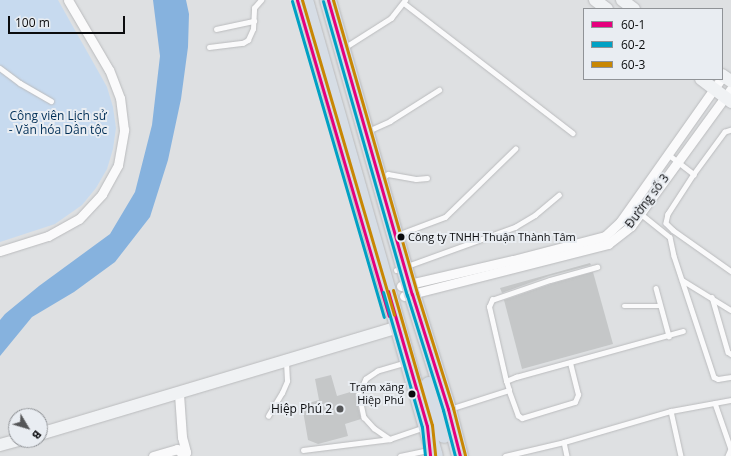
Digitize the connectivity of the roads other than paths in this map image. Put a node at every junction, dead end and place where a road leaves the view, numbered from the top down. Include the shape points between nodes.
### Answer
1 (68, 0) edge
2 (261, 0) edge
3 (297, 0) edge
4 (305, 0) edge
5 (321, 0) edge
6 (328, 0) edge
7 (595, 0) edge
8 (622, 0) edge
9 (405, 1) edge
10 (606, 8) edge
11 (633, 8) edge
12 (254, 21) junction
13 (216, 29) dead end
14 (209, 47) dead end
15 (339, 50) junction
16 (0, 69) edge
17 (723, 78) edge
18 (722, 80) edge
19 (439, 90) dead end
20 (350, 93) junction
21 (729, 96) edge
22 (51, 101) dead end
23 (364, 103) dead end
24 (731, 130) edge
25 (573, 133) dead end
26 (362, 134) junction
27 (515, 149) dead end
28 (668, 154) junction
29 (677, 161) junction
30 (694, 174) junction
31 (427, 178) dead end
32 (376, 179) junction
33 (559, 195) dead end
34 (640, 213) junction
35 (616, 233) junction
36 (392, 237) junction
37 (0, 251) edge
38 (597, 267) dead end
39 (400, 268) junction
40 (731, 271) edge
41 (682, 280) junction
42 (656, 288) dead end
43 (407, 290) junction
44 (712, 297) junction
45 (624, 306) dead end
46 (661, 306) junction
47 (731, 310) edge
48 (396, 328) junction
49 (683, 331) dead end
50 (669, 336) junction
51 (731, 354) edge
52 (286, 362) junction
53 (570, 363) junction
54 (407, 370) junction
55 (731, 377) edge
56 (506, 381) junction
57 (509, 390) junction
58 (179, 394) junction
59 (731, 400) edge
60 (715, 403) junction
61 (443, 411) junction
62 (671, 411) junction
63 (268, 416) dead end
64 (428, 429) junction
65 (48, 432) edge
66 (390, 439) junction
67 (564, 442) junction
68 (303, 450) dead end
69 (431, 454) edge
70 (522, 454) edge
71 (153, 456) edge
72 (183, 456) edge
73 (400, 456) edge
74 (450, 456) edge
75 (460, 456) edge
76 (505, 456) edge
77 (567, 456) edge
78 (681, 456) edge
79 (728, 456) edge

1 - 37 street via 109,70 120,98 124,130 118,165 102,194 78,219 48,236
2 - 12 lane via 254,8
3 - 48 highway
4 - 48 highway
5 - 15 highway
6 - 15 highway
7 - 10 street
8 - 11 street
9 - 15 lane via 391,18
9 - 25 lane
12 - 13 lane
12 - 14 lane via 251,36 244,43
15 - 20 highway
16 - 22 lane
17 - 21 street
18 - 28 street, Đường số 3
19 - 26 lane via 390,121
20 - 23 lane via 361,90
20 - 26 highway
21 - 29 street, Đường số 3
24 - 30 lane via 725,132
26 - 32 highway
27 - 36 lane via 445,217
28 - 29 lane
28 - 35 street, Đường số 3
29 - 30 lane
29 - 34 street, Đường số 3
30 - 40 lane via 668,214 666,223
31 - 32 lane via 416,179 388,174
32 - 36 highway
33 - 39 lane via 535,215 515,227
34 - 35 street, Đường số 3 via 631,226
34 - 41 lane via 669,234
35 - 43 street, Đường số 3 via 608,244
36 - 39 highway
38 - 56 lane via 492,300 489,307
39 - 43 highway
41 - 44 lane
41 - 55 lane via 714,377
42 - 46 lane
43 - 61 highway
44 - 47 lane
44 - 51 lane via 728,352
45 - 46 lane
46 - 50 lane
48 - 52 street
48 - 54 highway
49 - 50 lane
50 - 53 lane
52 - 58 street
52 - 63 lane via 287,381
53 - 56 lane
53 - 57 lane via 578,395 575,402 522,418 518,415
54 - 64 highway
54 - 66 lane via 372,374 366,379 359,394 364,417
56 - 57 lane
57 - 61 lane
58 - 65 street
58 - 72 street via 186,452
59 - 60 lane
60 - 62 lane
60 - 79 lane via 730,449
61 - 74 highway
61 - 75 highway
62 - 67 lane
62 - 78 lane
64 - 66 lane
64 - 69 highway
66 - 68 lane
67 - 70 lane
67 - 77 lane
69 - 73 lane
70 - 76 lane
71 - 72 street via 177,449

